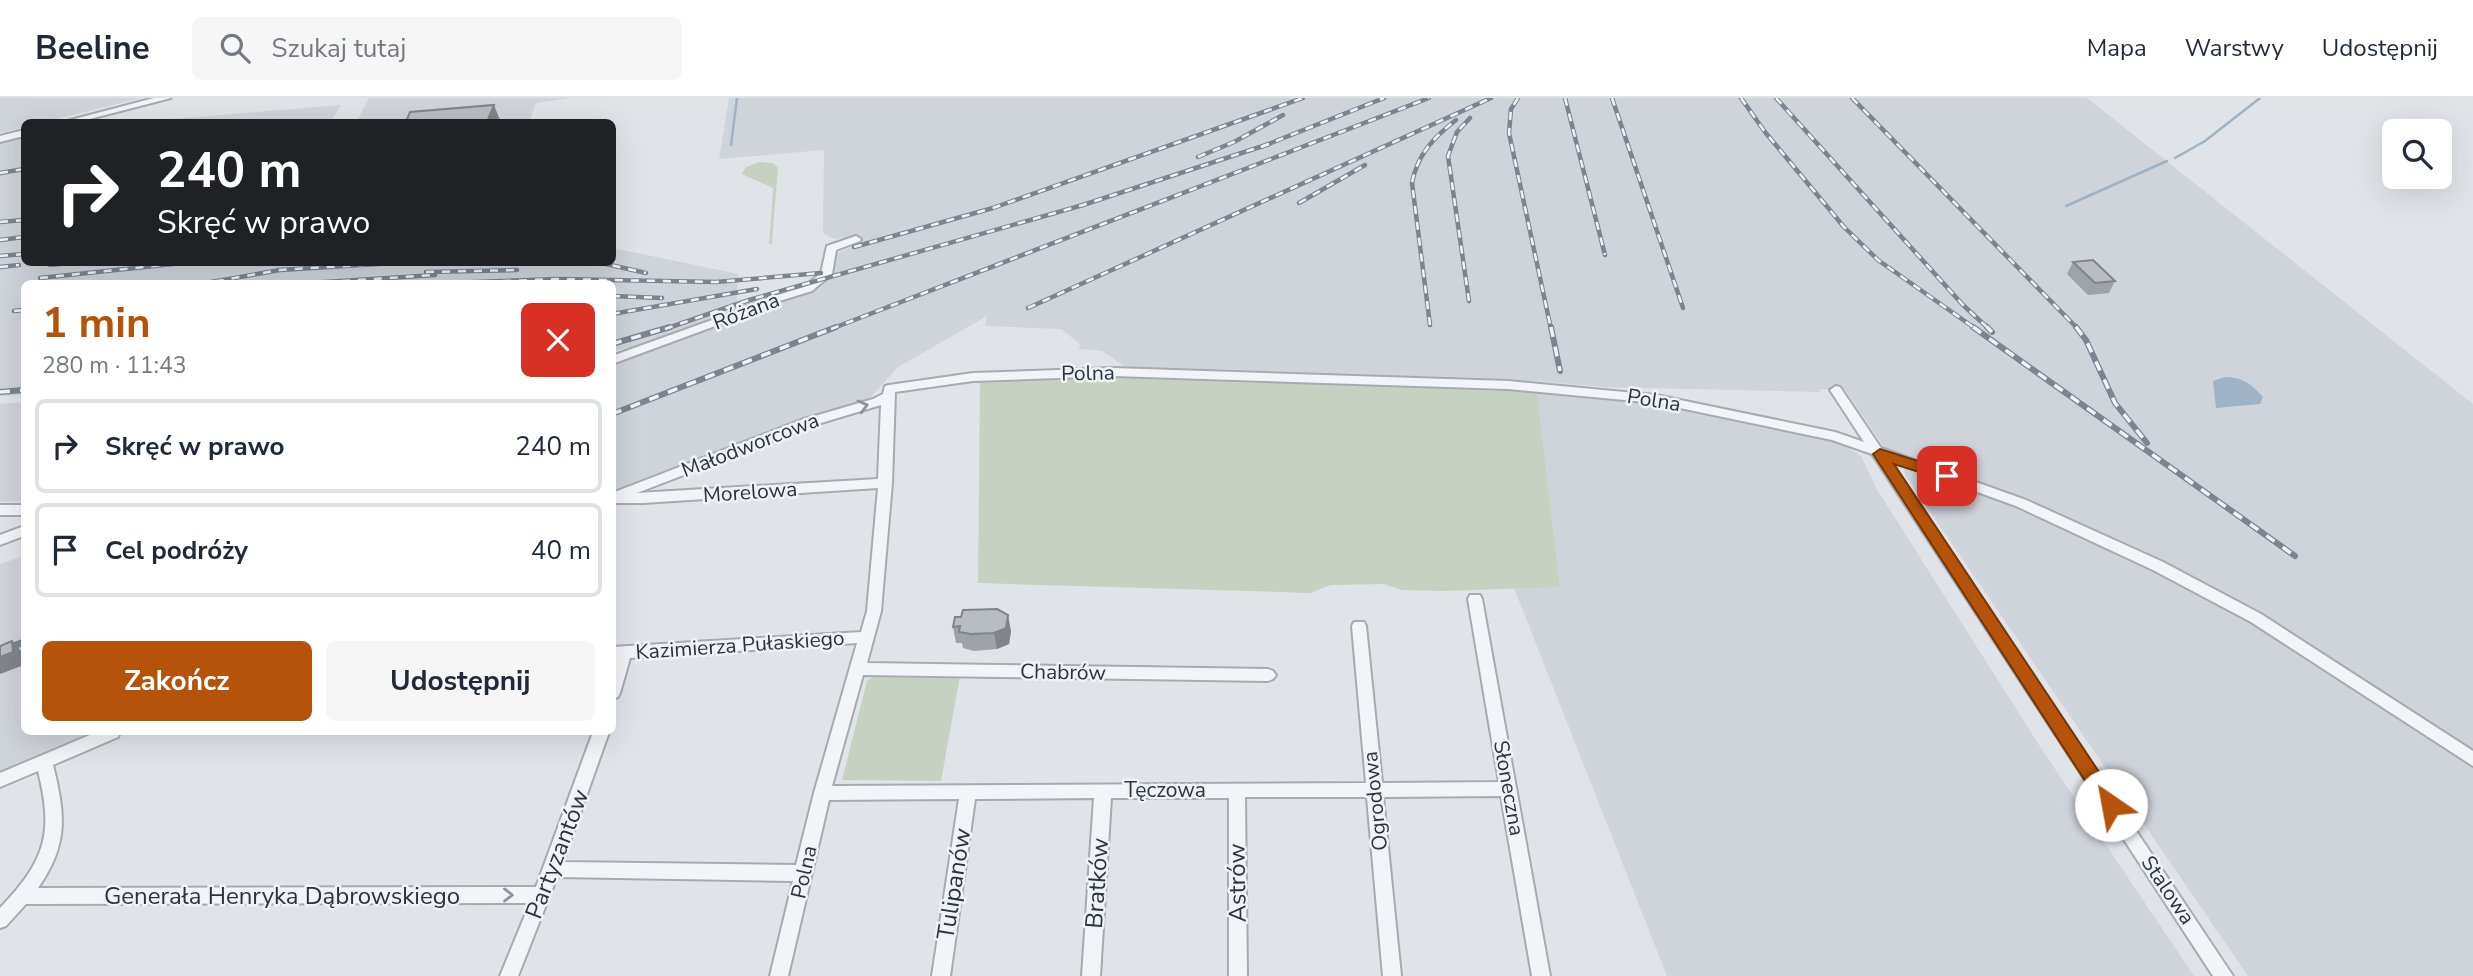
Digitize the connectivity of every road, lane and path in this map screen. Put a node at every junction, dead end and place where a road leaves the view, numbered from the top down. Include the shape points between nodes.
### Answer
1 (166, 98) edge
2 (80, 119) edge
3 (21, 134) edge
4 (0, 139) edge
5 (856, 239) dead end
6 (616, 359) edge
7 (1836, 390) dead end
8 (888, 396) junction
9 (1880, 454) junction
10 (885, 483) junction
11 (616, 497) edge
12 (616, 498) edge
13 (0, 510) edge
14 (21, 510) edge
15 (21, 532) edge
16 (0, 540) edge
17 (1475, 599) dead end
18 (1359, 626) dead end
19 (867, 637) junction
20 (618, 653) edge
21 (858, 669) junction
22 (1268, 674) dead end
23 (105, 735) edge
24 (600, 735) edge
25 (2473, 759) edge
26 (44, 761) junction
27 (0, 780) edge
28 (1375, 789) junction
29 (1509, 789) junction
30 (1237, 790) junction
31 (1103, 791) junction
32 (822, 793) junction
33 (968, 793) junction
34 (551, 869) junction
35 (804, 873) junction
36 (542, 895) junction
37 (23, 896) junction
38 (0, 920) edge
39 (509, 976) edge
40 (779, 976) edge
41 (941, 976) edge
42 (1091, 976) edge
43 (1238, 976) edge
44 (1392, 976) edge
45 (1541, 976) edge
46 (2224, 976) edge

1 - 2 street
3 - 4 street
5 - 6 street, Różana via 831,248 826,274 808,289
7 - 9 street, Stalowa
8 - 9 street, Polna via 889,389 973,377 1114,372 1520,386 1656,398 1835,436
8 - 10 street, Polna
11 -> 8 street, Małodworcowa
9 - 25 street via 2021,503 2214,594
9 - 46 street, Stalowa
10 - 12 street, Morelowa
10 - 19 street, Polna
13 - 14 street
15 - 16 street
17 - 29 street, Słoneczna
18 - 28 street, Ogrodowa
19 - 20 street, Kazimierza Pułaskiego
19 - 21 street, Polna
21 - 22 street, Chabrów
21 - 32 street, Polna
23 - 26 street
24 - 34 street, Partyzantów
26 - 27 street
26 - 37 street via 54,831 43,867
28 - 29 street, Tęczowa
28 - 30 street, Tęczowa
28 - 44 street, Ogrodowa
29 - 45 street, Słoneczna
30 - 31 street, Tęczowa
30 - 43 street, Astrów
31 - 33 street, Tęczowa
31 - 42 street, Bratków
32 - 33 street, Tęczowa
32 - 35 street, Polna
33 - 41 street, Tulipanów
34 - 35 street
34 - 36 street, Partyzantów
35 - 40 street, Polna
37 -> 36 street, Generała Henryka Dąbrowskiego
36 - 39 street, Partyzantów
37 - 38 street

